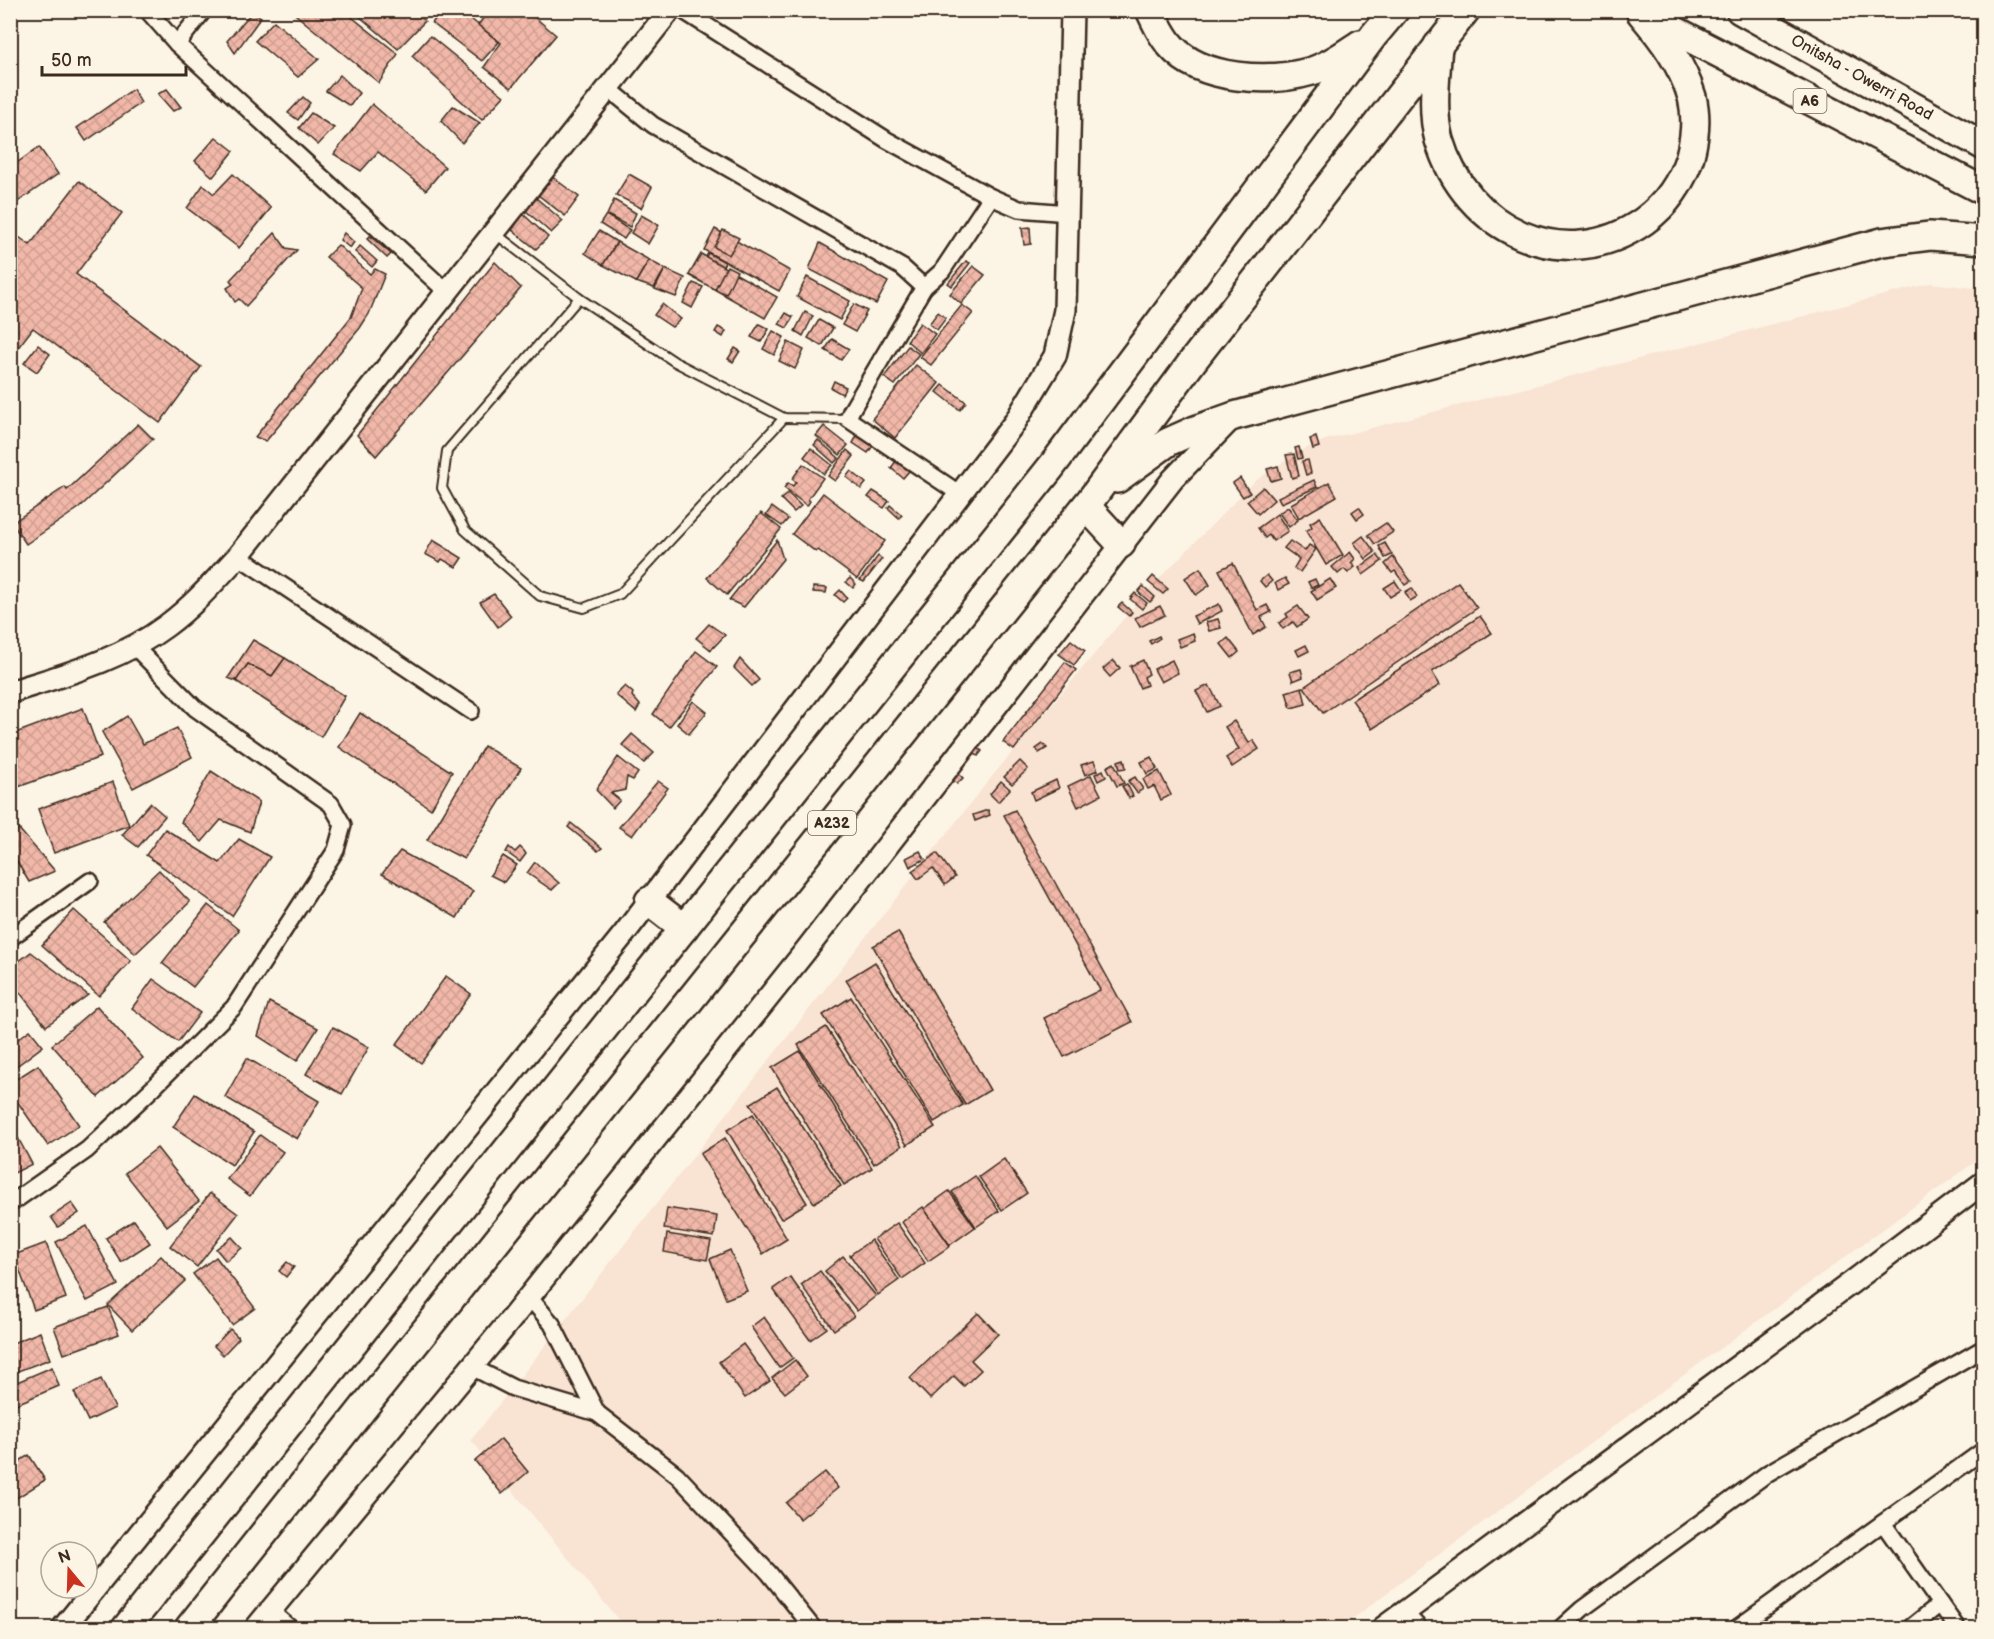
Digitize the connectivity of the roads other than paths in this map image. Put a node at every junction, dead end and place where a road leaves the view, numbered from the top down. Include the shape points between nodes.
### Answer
1 (147, 10) edge
2 (204, 10) edge
3 (670, 10) edge
4 (682, 10) edge
5 (1072, 10) edge
6 (1150, 10) edge
7 (1395, 10) edge
8 (1466, 10) edge
9 (1740, 10) edge
10 (1639, 12) edge
11 (1374, 35) junction
12 (177, 44) junction
13 (1438, 45) junction
14 (609, 89) junction
15 (1983, 146) edge
16 (1983, 191) edge
17 (991, 197) junction
18 (1068, 213) junction
19 (495, 233) junction
20 (1983, 240) edge
21 (924, 287) junction
22 (448, 293) junction
23 (579, 298) junction
24 (1234, 416) junction
25 (784, 418) junction
26 (848, 419) junction
27 (960, 494) junction
28 (1089, 502) junction
29 (1121, 544) junction
30 (238, 556) junction
31 (134, 646) junction
32 (10, 692) edge
33 (471, 711) dead end
34 (90, 881) dead end
35 (649, 901) junction
36 (684, 928) junction
37 (10, 938) edge
38 (1983, 1182) edge
39 (10, 1204) edge
40 (529, 1297) junction
41 (1983, 1348) edge
42 (472, 1367) junction
43 (597, 1413) junction
44 (1983, 1452) edge
45 (1883, 1523) junction
46 (1940, 1604) junction
47 (270, 1611) junction
48 (1404, 1612) junction
49 (63, 1629) edge
50 (126, 1629) edge
51 (189, 1629) edge
52 (256, 1629) edge
53 (290, 1629) edge
54 (813, 1629) edge
55 (1383, 1629) edge
56 (1419, 1629) edge
57 (1561, 1629) edge
58 (1737, 1629) edge
59 (1910, 1629) edge
60 (1957, 1629) edge

1 - 12 street
2 - 12 street
3 - 14 main road
4 - 17 street via 887,140
5 - 18 main road
6 - 11 highway via 1172,48 1190,61 1253,79 1313,71
7 - 11 highway, A232
8 - 13 highway, A232
9 - 15 highway, Onitsha - Owerri Road
10 - 13 highway via 1670,47 1681,69 1692,99 1693,144 1685,172 1653,214 1630,231 1579,245 1528,239 1505,228 1463,192 1439,139 1435,112
10 - 16 highway, A6
11 - 36 highway, A232 via 1052,466
12 - 22 street
13 - 28 highway, A232 via 1192,362
14 - 19 main road
14 - 21 street via 653,125 903,268
17 - 18 street via 1019,209
17 - 21 street via 942,271
18 - 27 main road via 1065,310 1055,356 1015,422
19 - 22 main road
19 - 23 lane
20 - 24 highway via 1930,236 1882,242
21 - 26 street
22 - 30 main road
23 - 25 lane via 675,362
23 - 25 lane via 447,451 442,488 465,530 540,596 584,608 620,594
24 - 28 highway via 1168,442
24 - 29 main road via 1173,479
25 - 26 lane
26 - 27 street
27 - 35 main road
28 - 29 highway
28 - 51 highway, A232
29 - 40 main road via 810,945
30 - 31 main road via 198,599 165,627
30 - 33 street
31 - 32 main road via 90,666
31 - 39 street via 195,708 330,804 343,825 336,850 234,1007 87,1150
34 - 37 street
35 - 36 highway
35 - 49 main road
36 - 50 highway, A232
38 - 48 main road
40 - 42 main road
40 - 43 street via 552,1324
41 - 57 street via 1768,1473 1582,1609
42 - 43 street via 513,1388
42 - 47 main road
43 - 54 street via 677,1475 769,1573
44 - 45 street
45 - 46 street
45 - 58 street
46 - 59 street
46 - 60 street
47 - 52 main road
47 - 53 street
48 - 55 main road
48 - 56 street

